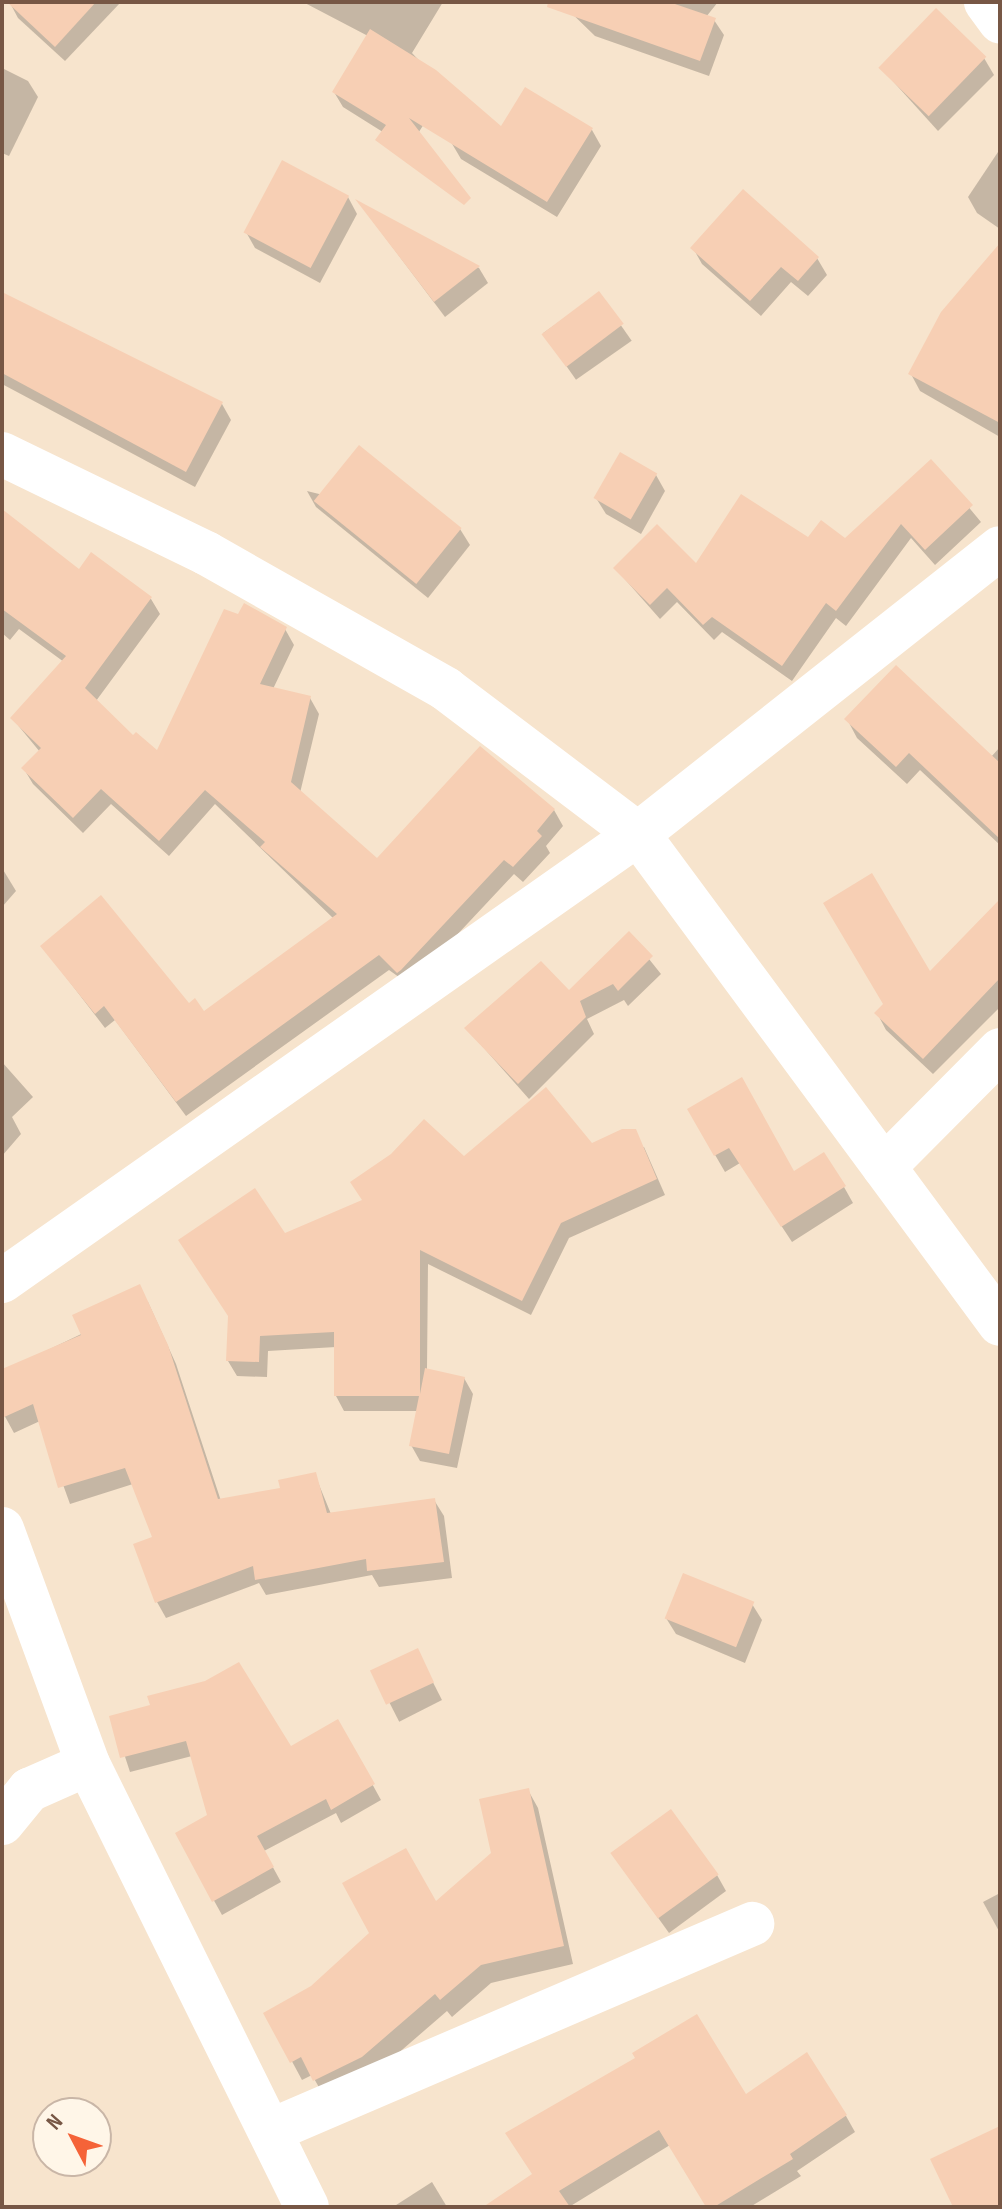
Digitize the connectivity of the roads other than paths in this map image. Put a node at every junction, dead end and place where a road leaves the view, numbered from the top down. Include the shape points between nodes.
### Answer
1 (986, 2) edge
2 (1000, 21) edge
3 (2, 454) edge
4 (1000, 548) edge
5 (638, 834) junction
6 (1000, 1050) edge
7 (884, 1167) junction
8 (2, 1281) edge
9 (1000, 1324) edge
10 (2, 1529) edge
11 (88, 1764) junction
12 (2, 1823) edge
13 (752, 1924) dead end
14 (270, 2131) junction
15 (307, 2207) edge

1 - 2 street
3 - 5 street via 206,553 446,689
4 - 5 street
5 - 7 street
5 - 8 street
6 - 7 street
7 - 9 street
10 - 11 street
11 - 12 street via 29,1790
11 - 14 street
13 - 14 street
14 - 15 street

